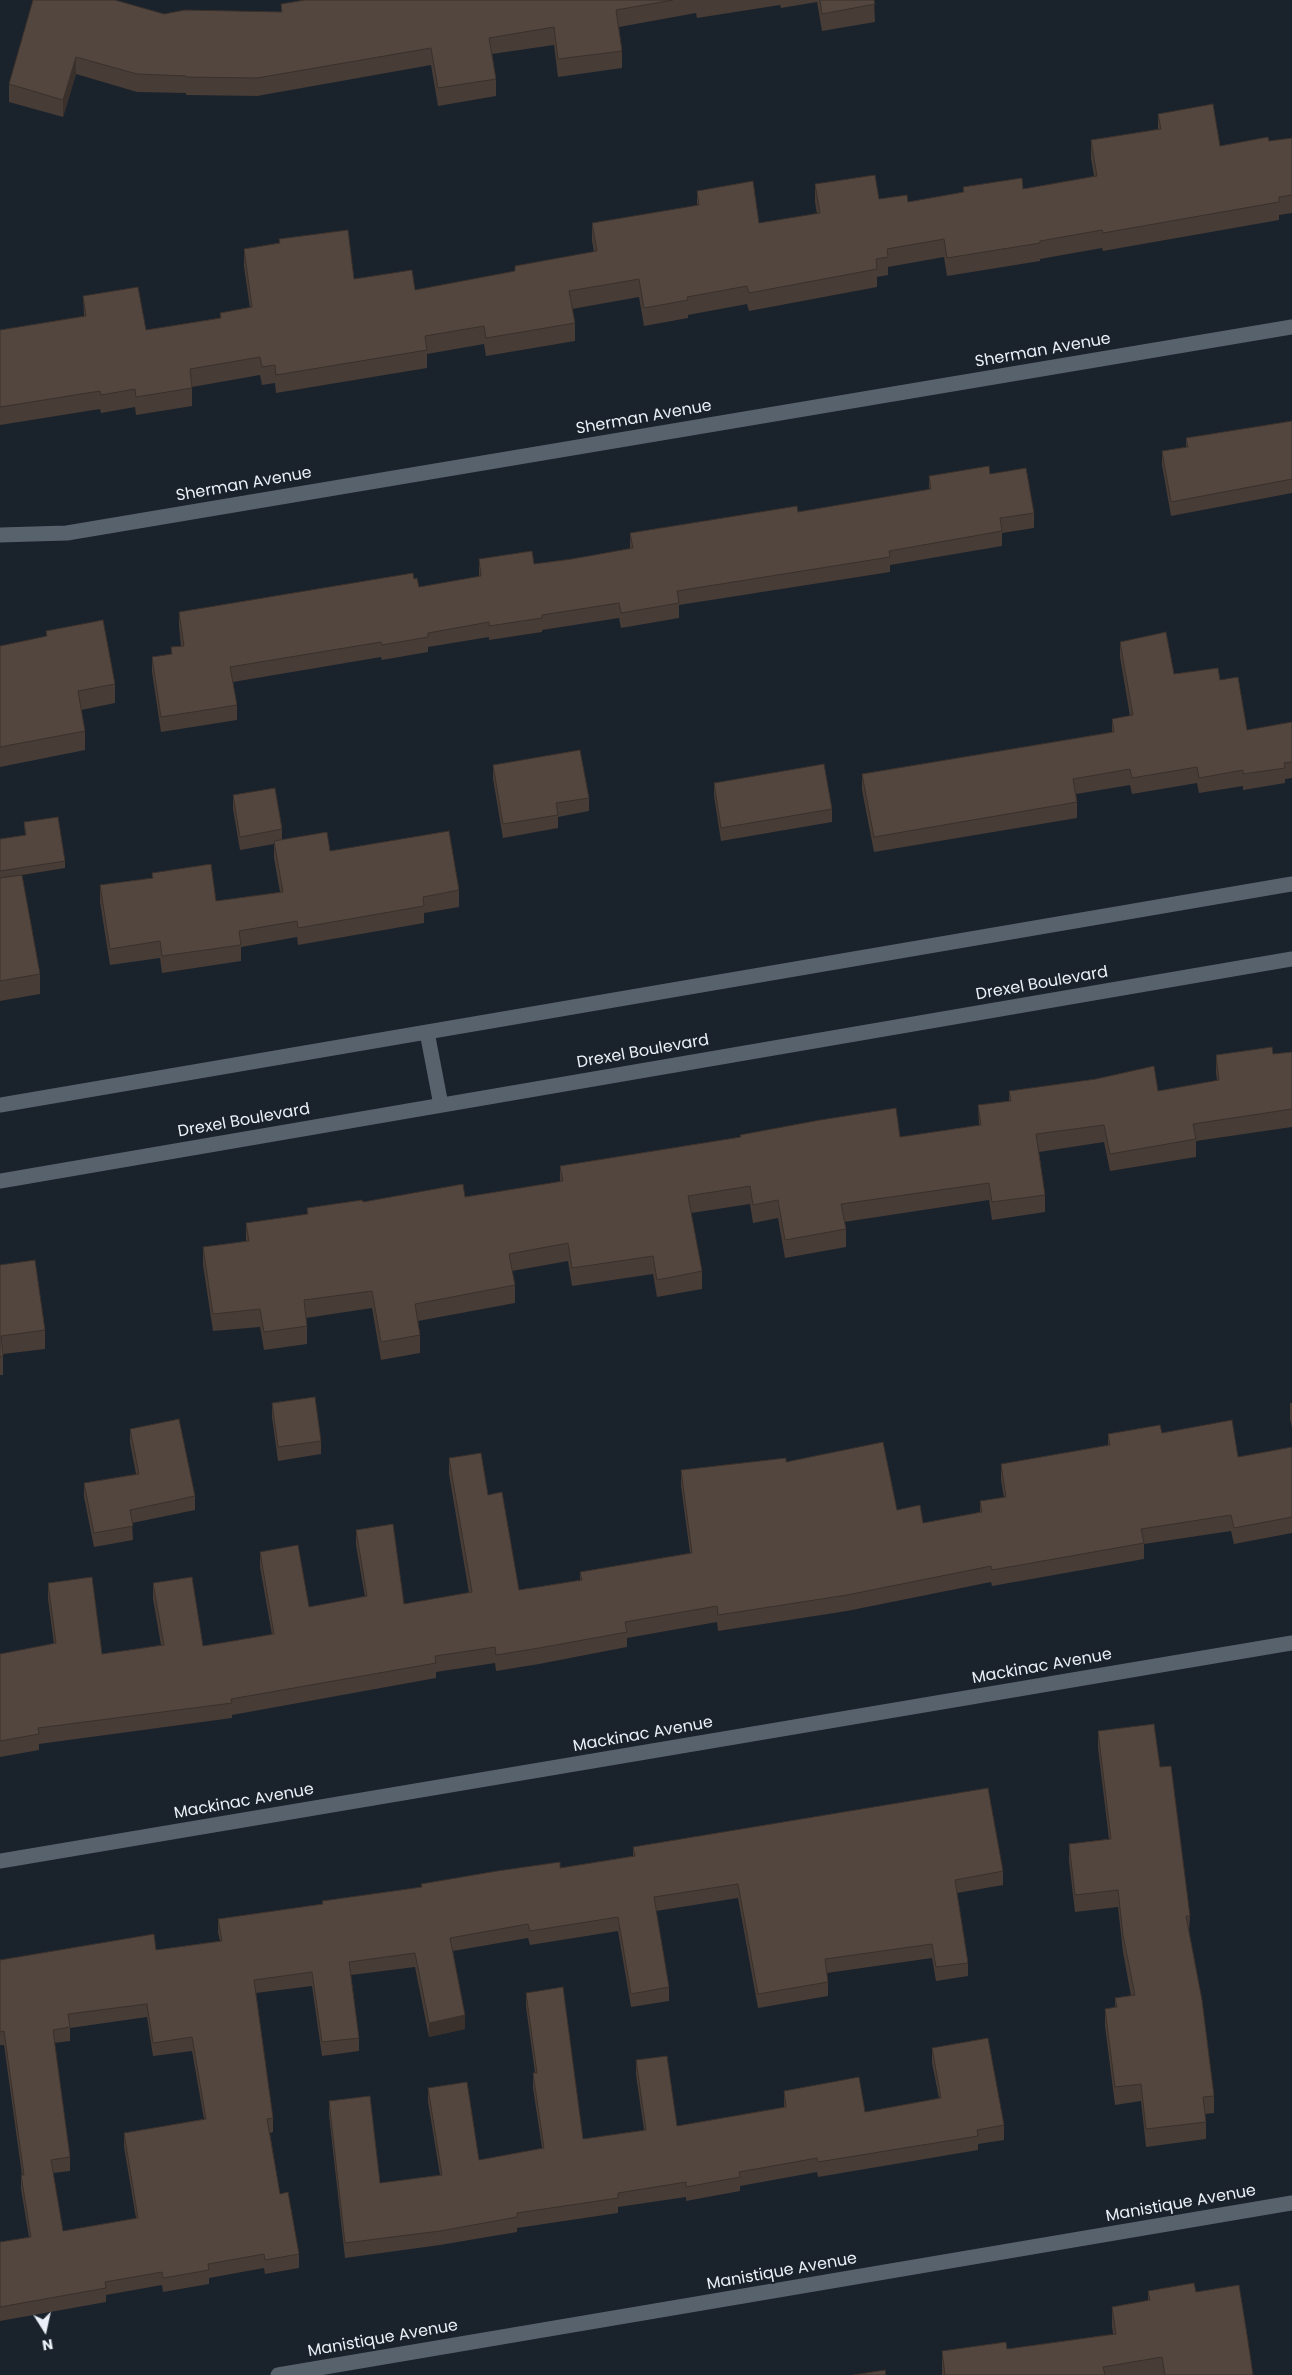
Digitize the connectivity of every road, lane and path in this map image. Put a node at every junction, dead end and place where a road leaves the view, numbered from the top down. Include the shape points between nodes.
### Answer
1 (1292, 327) edge
2 (0, 535) edge
3 (1292, 884) edge
4 (1292, 959) edge
5 (427, 1032) junction
6 (0, 1105) edge
7 (441, 1105) junction
8 (0, 1181) edge
9 (1292, 1643) edge
10 (0, 1861) edge
11 (1292, 2203) edge
12 (278, 2375) edge

1 - 2 street, Sherman Avenue via 68,533
3 - 5 street
4 - 7 street, Drexel Boulevard
5 - 6 street
5 - 7 street
7 - 8 street, Drexel Boulevard
9 - 10 street, Mackinac Avenue
11 - 12 street, Manistique Avenue

